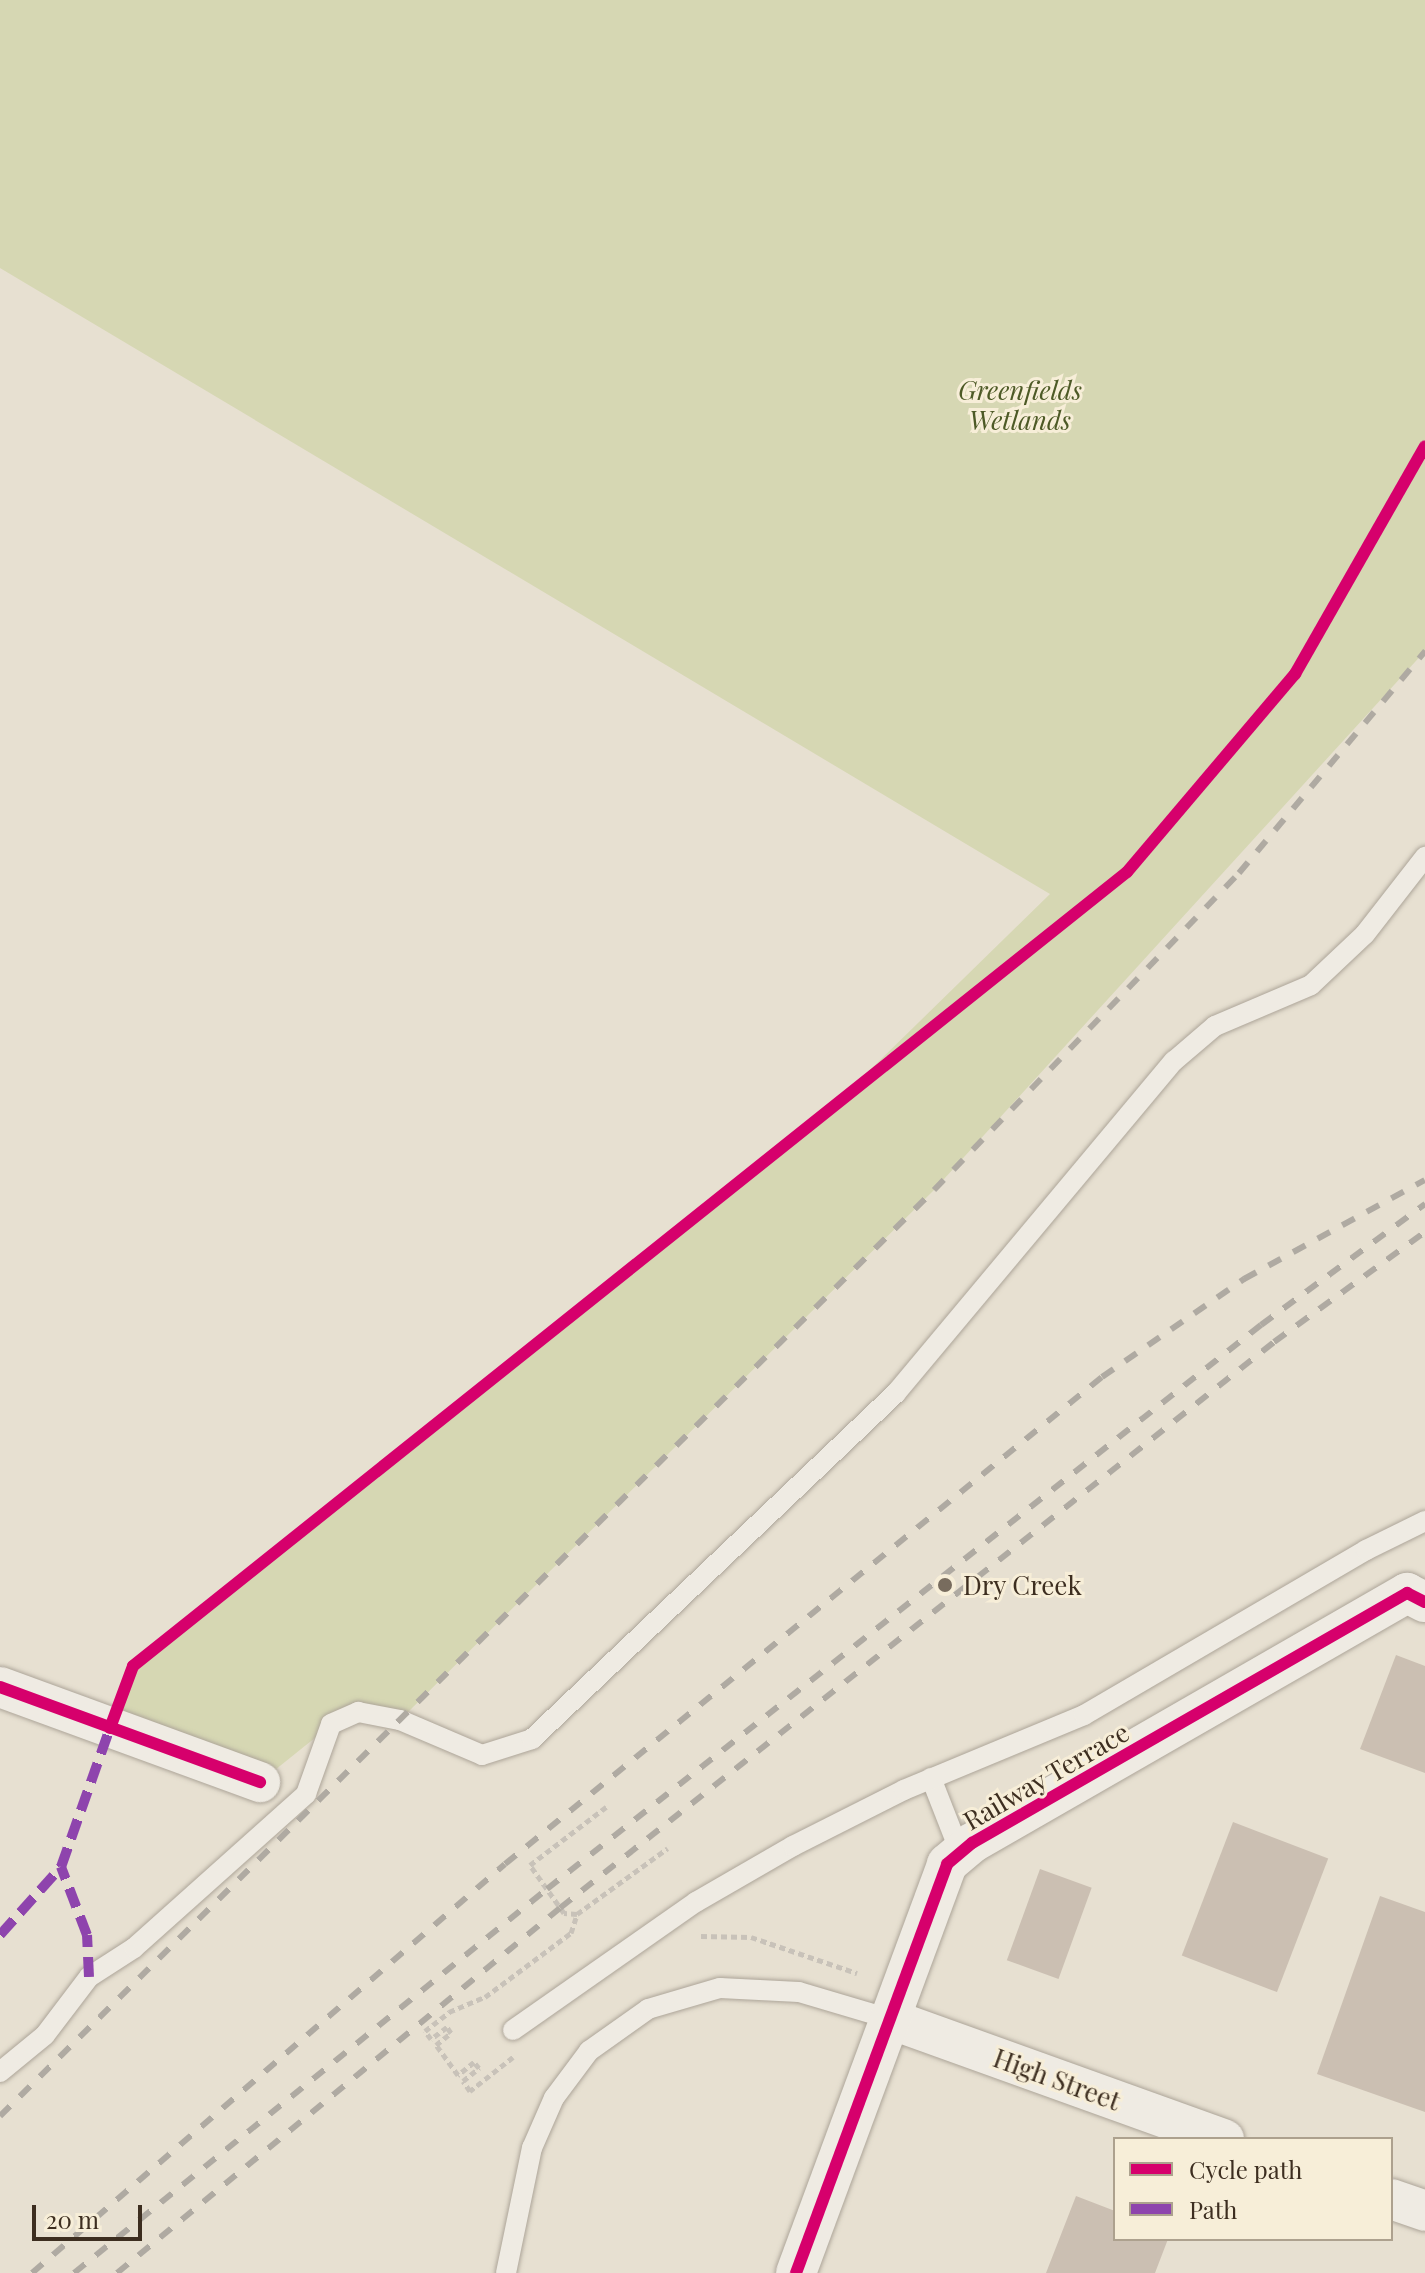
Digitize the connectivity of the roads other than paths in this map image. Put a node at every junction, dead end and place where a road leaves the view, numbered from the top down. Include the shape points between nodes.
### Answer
1 (1425, 857) edge
2 (1425, 1521) edge
3 (1419, 1593) edge
4 (0, 1687) edge
5 (931, 1778) junction
6 (260, 1782) dead end
7 (960, 1852) junction
8 (890, 2019) junction
9 (513, 2030) dead end
10 (0, 2072) edge
11 (1218, 2137) edge
12 (1393, 2200) edge
13 (1425, 2211) edge
14 (506, 2273) edge
15 (796, 2273) edge

1 - 10 lane via 1365,934 1311,985 1215,1026 1174,1061 896,1393 532,1739 482,1755 400,1720 358,1712 331,1724 306,1794 134,1948 89,1977 45,2035
2 - 5 lane via 1084,1715
3 - 7 street, Railway Terrace
4 - 6 street
5 - 7 lane
5 - 9 lane via 793,1846 696,1902
7 - 8 street, Railway Terrace via 937,1883
8 - 11 street, High Street
8 - 14 lane via 799,1992 720,1988 648,2009 589,2051 554,2098 532,2148
8 - 15 street, Railway Terrace
12 - 13 street

